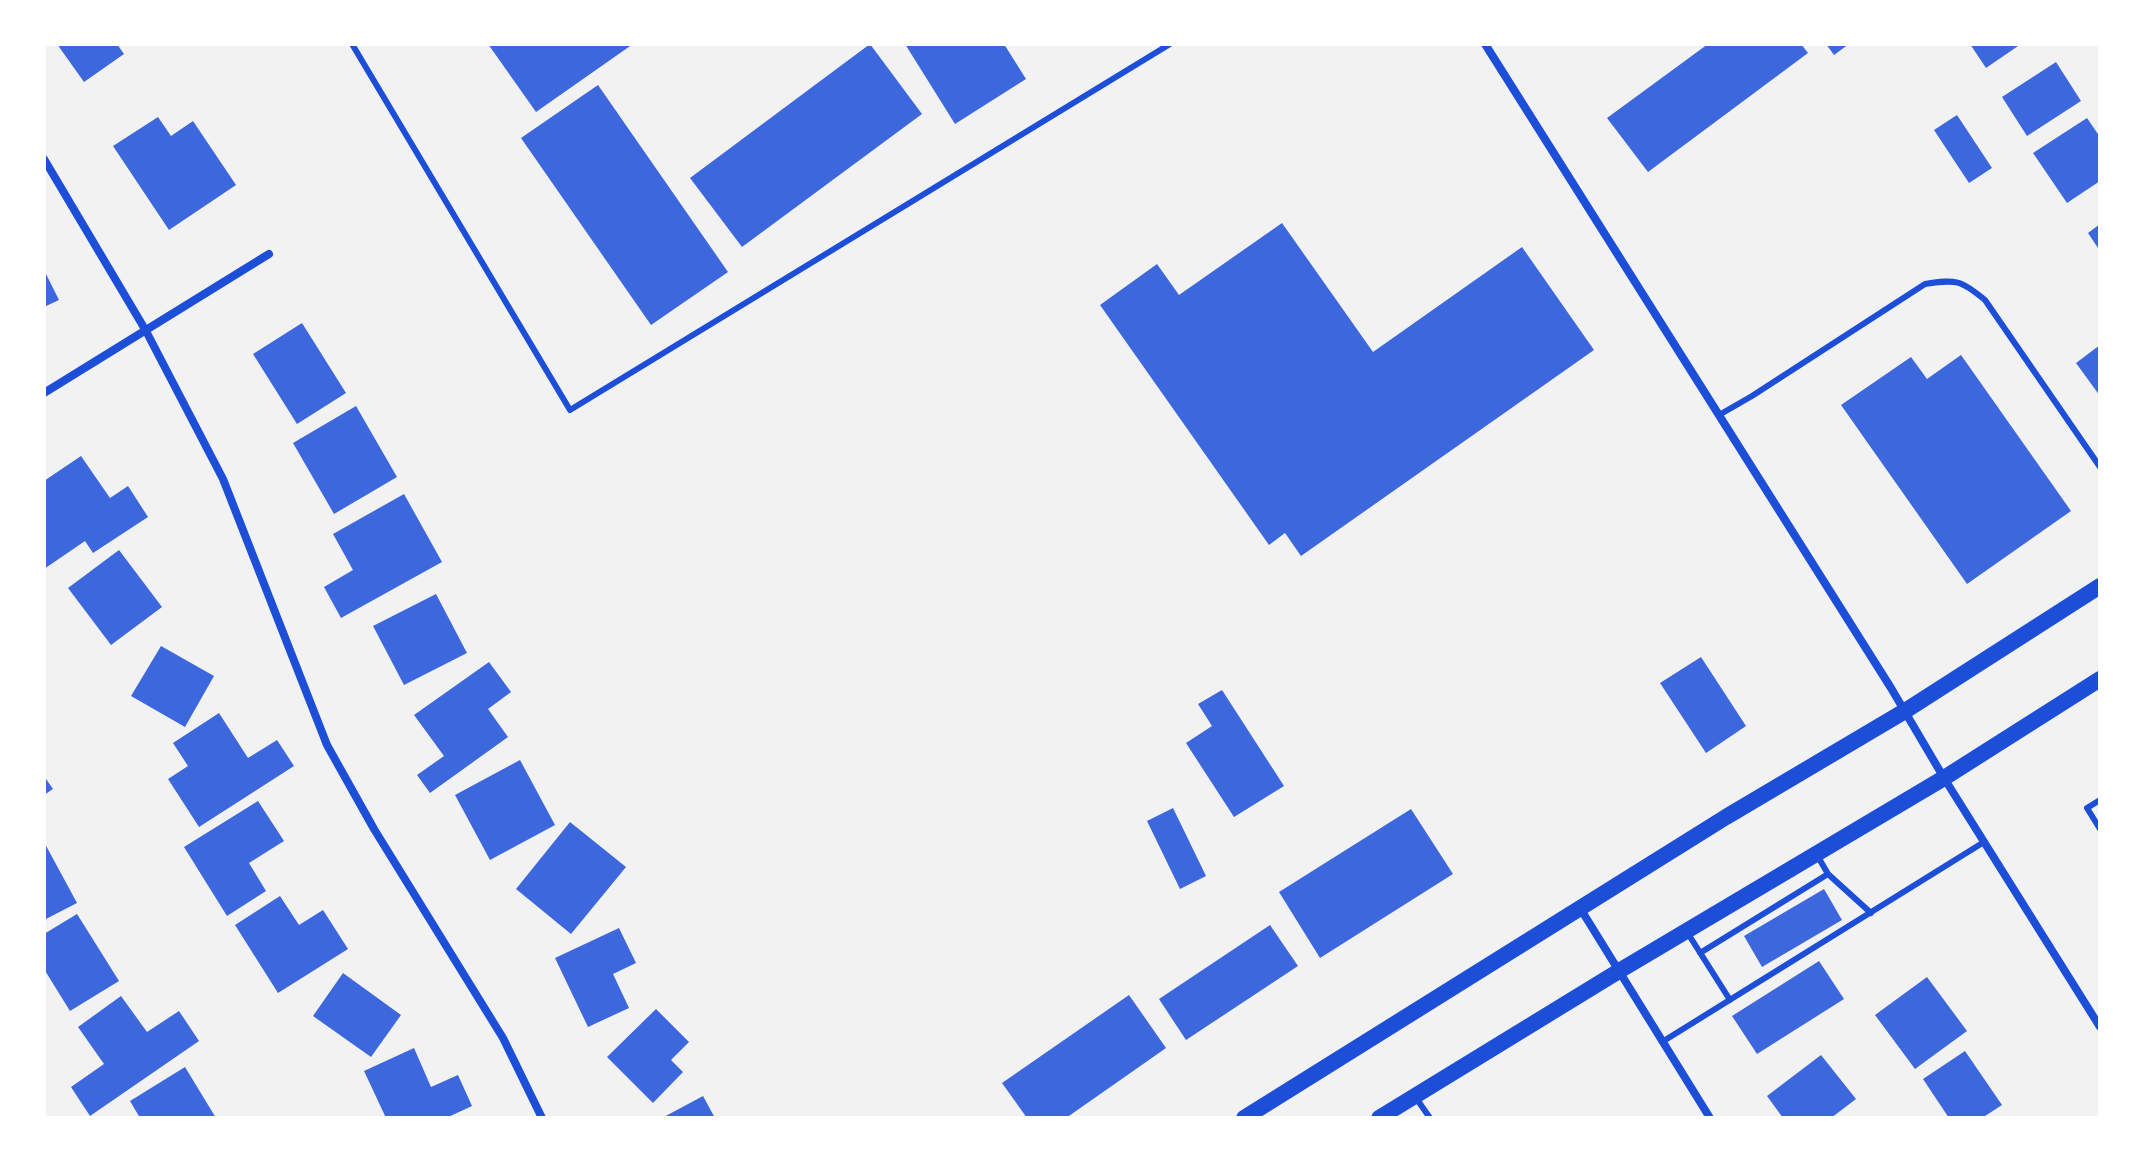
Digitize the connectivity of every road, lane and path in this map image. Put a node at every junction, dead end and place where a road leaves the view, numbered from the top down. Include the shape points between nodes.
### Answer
1 (352, 44) edge
2 (1170, 44) edge
3 (1485, 44) edge
4 (44, 159) edge
5 (269, 254) dead end
6 (146, 331) junction
7 (44, 393) edge
8 (1719, 415) junction
9 (2100, 467) edge
10 (2100, 586) edge
11 (2100, 679) edge
12 (1905, 711) junction
13 (1944, 778) junction
14 (2100, 800) edge
15 (2100, 829) edge
16 (1984, 842) junction
17 (1817, 854) junction
18 (1828, 874) junction
19 (1580, 908) junction
20 (1871, 913) junction
21 (1686, 932) junction
22 (1700, 953) junction
23 (1619, 971) junction
24 (1730, 1000) junction
25 (2100, 1027) edge
26 (1662, 1042) junction
27 (1414, 1096) junction
28 (1255, 1115) edge
29 (542, 1118) edge
30 (1379, 1118) edge
31 (1430, 1118) edge
32 (1710, 1118) edge

1 - 2 lane via 570,410
3 - 8 street
4 - 6 street
5 - 6 street
6 - 7 street
6 - 29 street via 223,479 327,745 503,1038
8 - 9 lane via 1925,284 1948,280 1967,285 1985,300
8 - 12 street
10 - 12 main road
11 - 13 main road
12 - 13 street
12 - 19 main road
13 - 16 street
13 - 17 main road
14 - 15 lane via 2087,808
16 - 20 lane
16 - 25 street
17 - 18 lane
17 - 21 main road
18 - 20 lane
18 - 22 lane
19 - 23 street
19 - 28 main road
20 - 24 lane
21 - 22 lane
21 - 23 main road
22 - 24 lane
23 - 26 street
23 - 27 main road
24 - 26 lane
26 - 32 street
27 - 30 main road
27 - 31 lane

